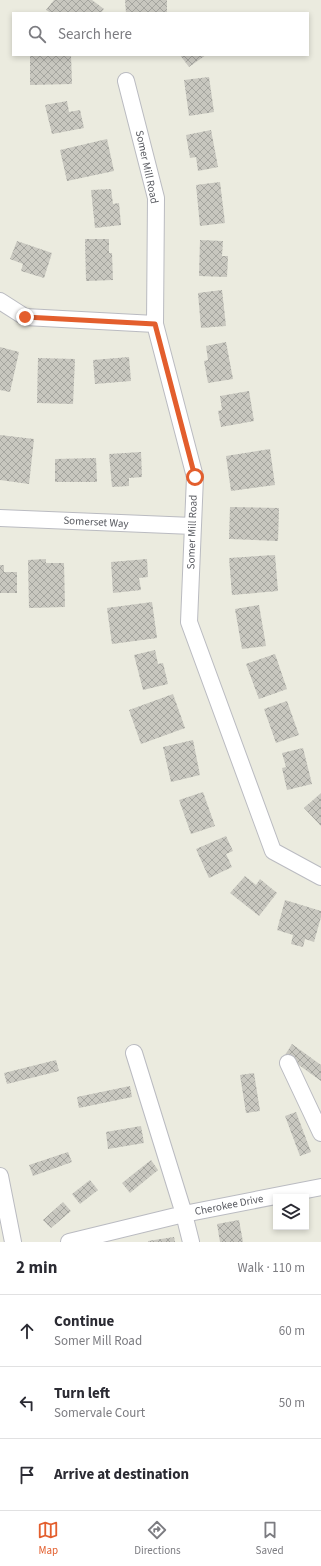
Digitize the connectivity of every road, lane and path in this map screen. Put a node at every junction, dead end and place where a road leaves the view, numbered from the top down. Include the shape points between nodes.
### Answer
1 (126, 81) dead end
2 (0, 301) edge
3 (155, 324) junction
4 (0, 518) edge
5 (193, 526) junction
6 (321, 877) edge
7 (134, 1053) dead end
8 (288, 1063) dead end
9 (321, 1134) edge
10 (0, 1176) edge
11 (321, 1187) edge
12 (184, 1214) junction
13 (14, 1242) edge
14 (68, 1242) edge
15 (191, 1242) edge

1 - 3 street, Somer Mill Road via 156,198
2 - 3 street via 25,317
3 - 5 street, Somer Mill Road via 195,477
4 - 5 street, Somerset Way
5 - 6 street, Somer Mill Road via 189,622 273,851
7 - 12 street
8 - 9 street
10 - 13 street
11 - 12 street, Cherokee Drive
12 - 14 street, Cherokee Drive
12 - 15 street

